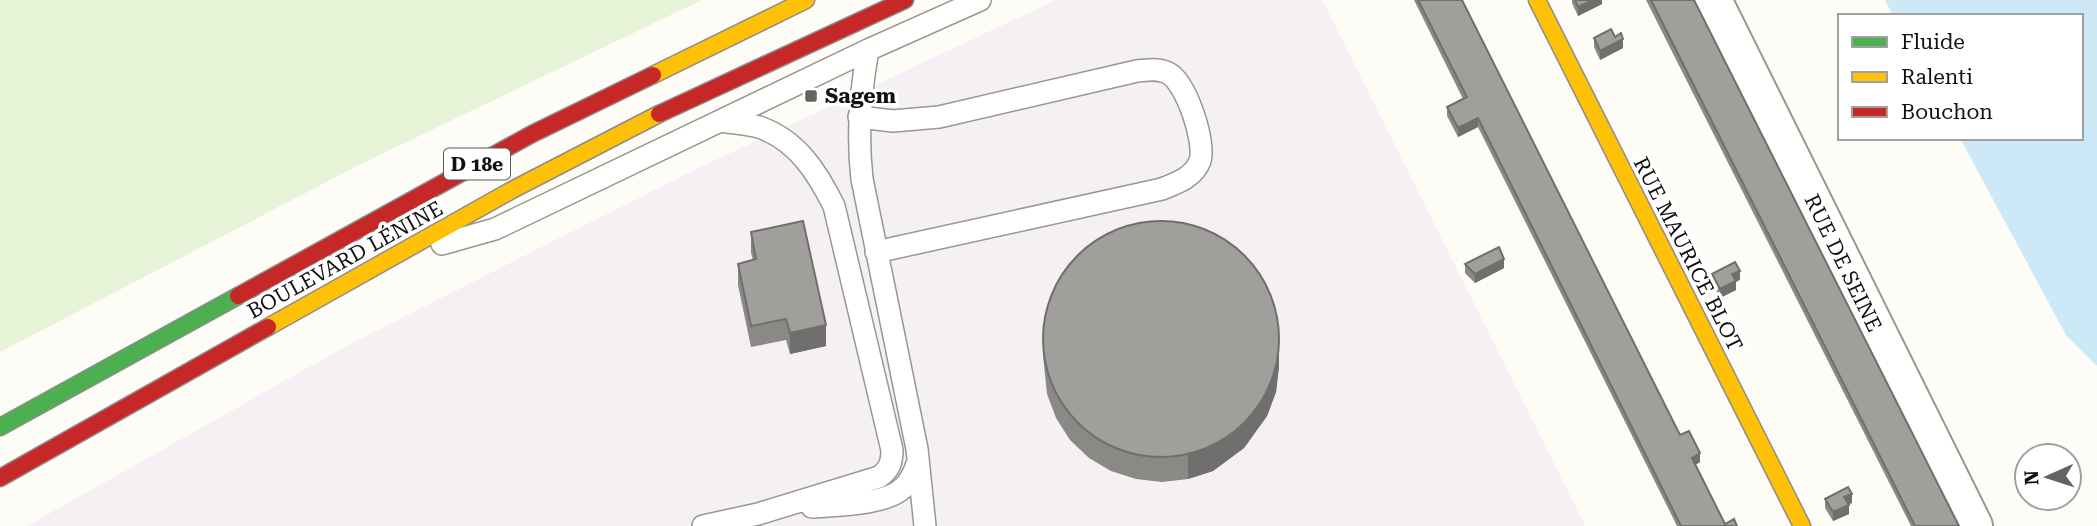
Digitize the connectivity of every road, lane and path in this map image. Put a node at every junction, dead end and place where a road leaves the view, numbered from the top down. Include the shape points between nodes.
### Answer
1 (806, 0) edge
2 (905, 0) edge
3 (980, 0) edge
4 (1537, 0) edge
5 (1712, 0) edge
6 (868, 50) junction
7 (859, 117) junction
8 (720, 121) junction
9 (876, 252) junction
10 (390, 259) junction
11 (0, 427) edge
12 (917, 464) junction
13 (0, 478) edge
14 (758, 514) junction
15 (703, 526) edge
16 (925, 526) edge
17 (1802, 526) edge
18 (1973, 526) edge

1 - 11 main road, BOULEVARD LÉNINE / D 18e via 532,134
2 - 10 main road, BOULEVARD LÉNINE / D 18e via 675,106
3 - 6 lane
4 - 17 main road, RUE MAURICE BLOT
5 - 18 street, RUE DE SEINE
6 - 7 lane
6 - 8 lane
7 - 9 lane via 862,179
7 - 9 lane via 893,121 939,117 1159,69 1180,81 1200,142 1200,160 1188,178 1161,189
8 - 10 lane via 495,229
8 - 14 lane via 759,128 802,155 817,172 834,206 892,450 892,462 879,477
9 - 12 lane
10 - 13 main road, BOULEVARD LÉNINE / D 18e
12 - 14 lane via 912,478 892,495
12 - 16 lane
14 - 15 lane

